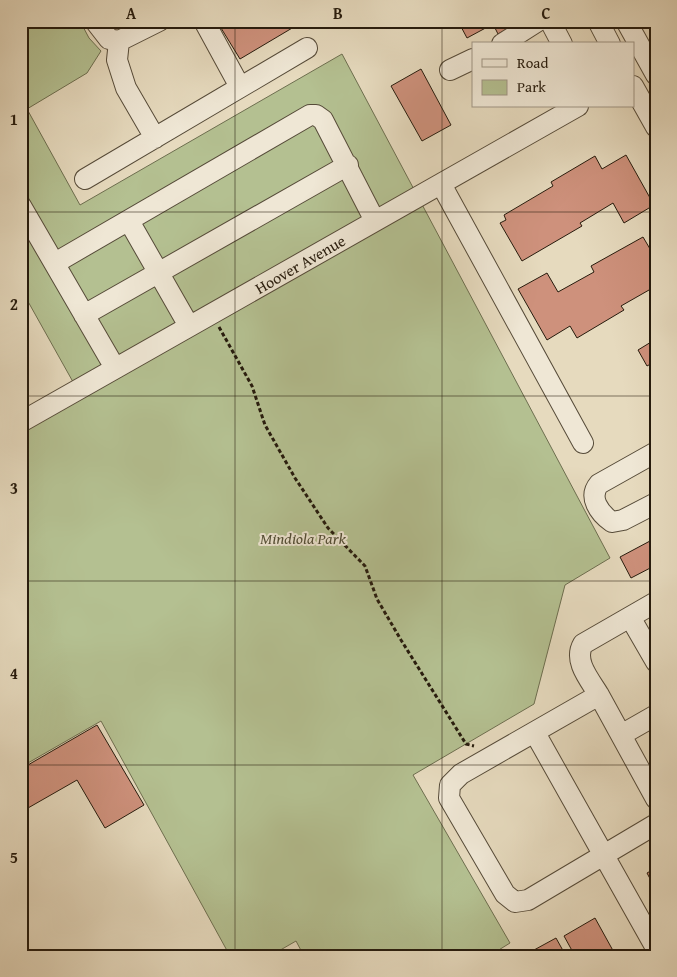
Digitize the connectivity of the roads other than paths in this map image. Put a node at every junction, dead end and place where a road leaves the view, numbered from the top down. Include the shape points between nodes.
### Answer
1 (95, 21) edge
2 (159, 21) edge
3 (204, 21) edge
4 (538, 21) edge
5 (550, 21) edge
6 (598, 21) edge
7 (626, 21) edge
8 (119, 41) junction
9 (505, 42) edge
10 (561, 42) edge
11 (609, 42) edge
12 (307, 48) dead end
13 (472, 59) edge
14 (649, 69) edge
15 (450, 70) dead end
16 (240, 87) junction
17 (634, 88) edge
18 (574, 108) edge
19 (656, 127) edge
20 (155, 138) junction
21 (348, 166) junction
22 (85, 179) dead end
23 (441, 184) junction
24 (21, 206) edge
25 (129, 220) junction
26 (375, 221) junction
27 (55, 264) junction
28 (158, 271) junction
29 (84, 315) junction
30 (189, 326) junction
31 (115, 368) junction
32 (21, 422) edge
33 (583, 443) dead end
34 (656, 452) edge
35 (656, 503) edge
36 (656, 602) edge
37 (630, 616) junction
38 (656, 662) edge
39 (598, 695) junction
40 (656, 715) edge
41 (535, 733) junction
42 (621, 735) junction
43 (656, 799) edge
44 (656, 824) edge
45 (603, 856) junction
46 (656, 948) edge

1 - 8 street via 109,38
2 - 8 street
3 - 16 street
4 - 9 street
5 - 10 street
6 - 11 street
7 - 14 street
8 - 20 street via 116,60 126,88
12 - 16 street
13 - 15 street
16 - 20 street
17 - 19 street
18 - 23 street, Hoover Avenue
20 - 22 street
21 - 25 street via 324,120 310,115
21 - 26 street
21 - 28 street
23 - 26 street, Hoover Avenue
23 - 33 street
24 - 27 street
25 - 27 street
25 - 28 street
26 - 30 street, Hoover Avenue
27 - 29 street
28 - 29 street
28 - 30 street
29 - 31 street
30 - 31 street, Hoover Avenue
31 - 32 street, Hoover Avenue
34 - 35 street via 599,484 594,490 594,499 604,516 612,522 623,520
36 - 37 street
37 - 38 street
37 - 39 street via 582,644 578,652 578,659
39 - 41 street
39 - 42 street
40 - 42 street
41 - 45 street
41 - 45 street via 461,774 450,785 448,798 505,894 515,902 528,900
42 - 43 street
44 - 45 street
45 - 46 street

